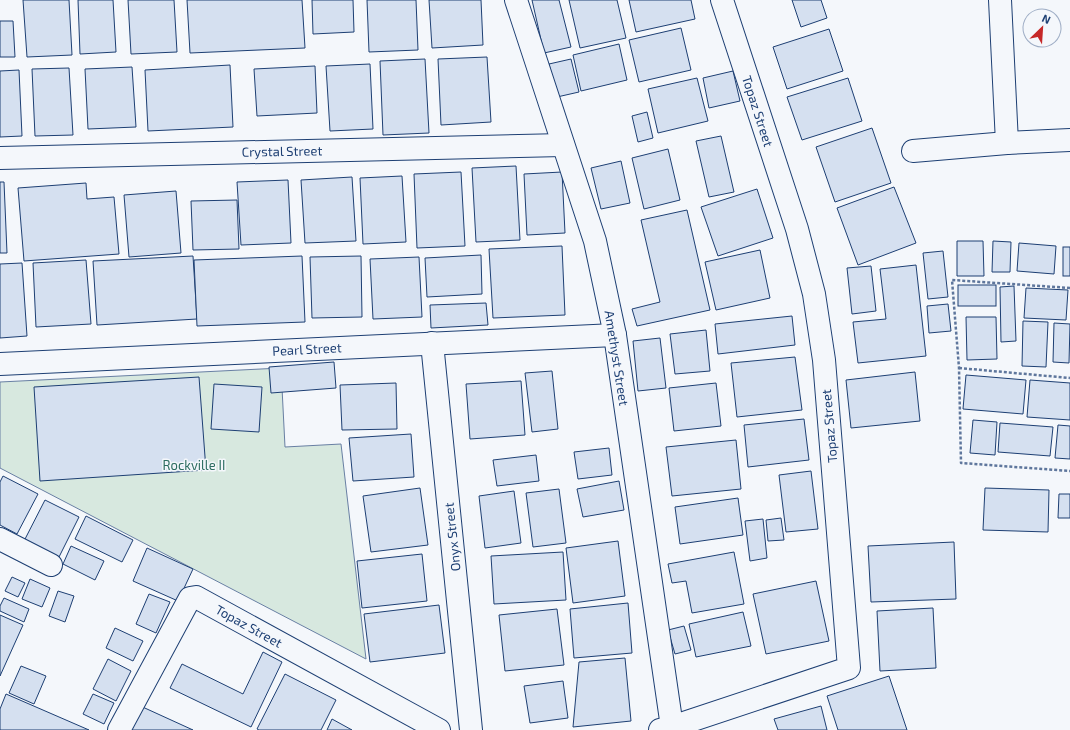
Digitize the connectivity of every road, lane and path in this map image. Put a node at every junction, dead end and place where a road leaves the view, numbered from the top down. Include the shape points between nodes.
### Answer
1 (516, 0) edge
2 (722, 0) edge
3 (1000, 0) edge
4 (1070, 140) edge
5 (1007, 143) junction
6 (564, 145) junction
7 (913, 151) dead end
8 (0, 158) edge
9 (1070, 288) edge
10 (615, 335) junction
11 (432, 343) junction
12 (0, 364) edge
13 (959, 368) junction
14 (1070, 378) edge
15 (1070, 471) edge
16 (0, 539) edge
17 (51, 565) dead end
18 (666, 728) edge
19 (119, 730) edge
20 (439, 730) edge
21 (471, 730) edge

1 - 6 street, Amethyst Street
2 - 18 street, Topaz Street via 797,229 814,294 824,360 848,668
3 - 5 street
4 - 5 street
5 - 7 street
6 - 8 street, Crystal Street
6 - 10 street, Amethyst Street via 595,241
9 - 13 path via 952,280
10 - 11 street, Pearl Street
10 - 18 street, Amethyst Street
11 - 12 street, Pearl Street
11 - 21 street, Onyx Street
13 - 14 path
13 - 15 path via 961,463
16 - 17 street
19 - 20 street, Topaz Street via 193,596

